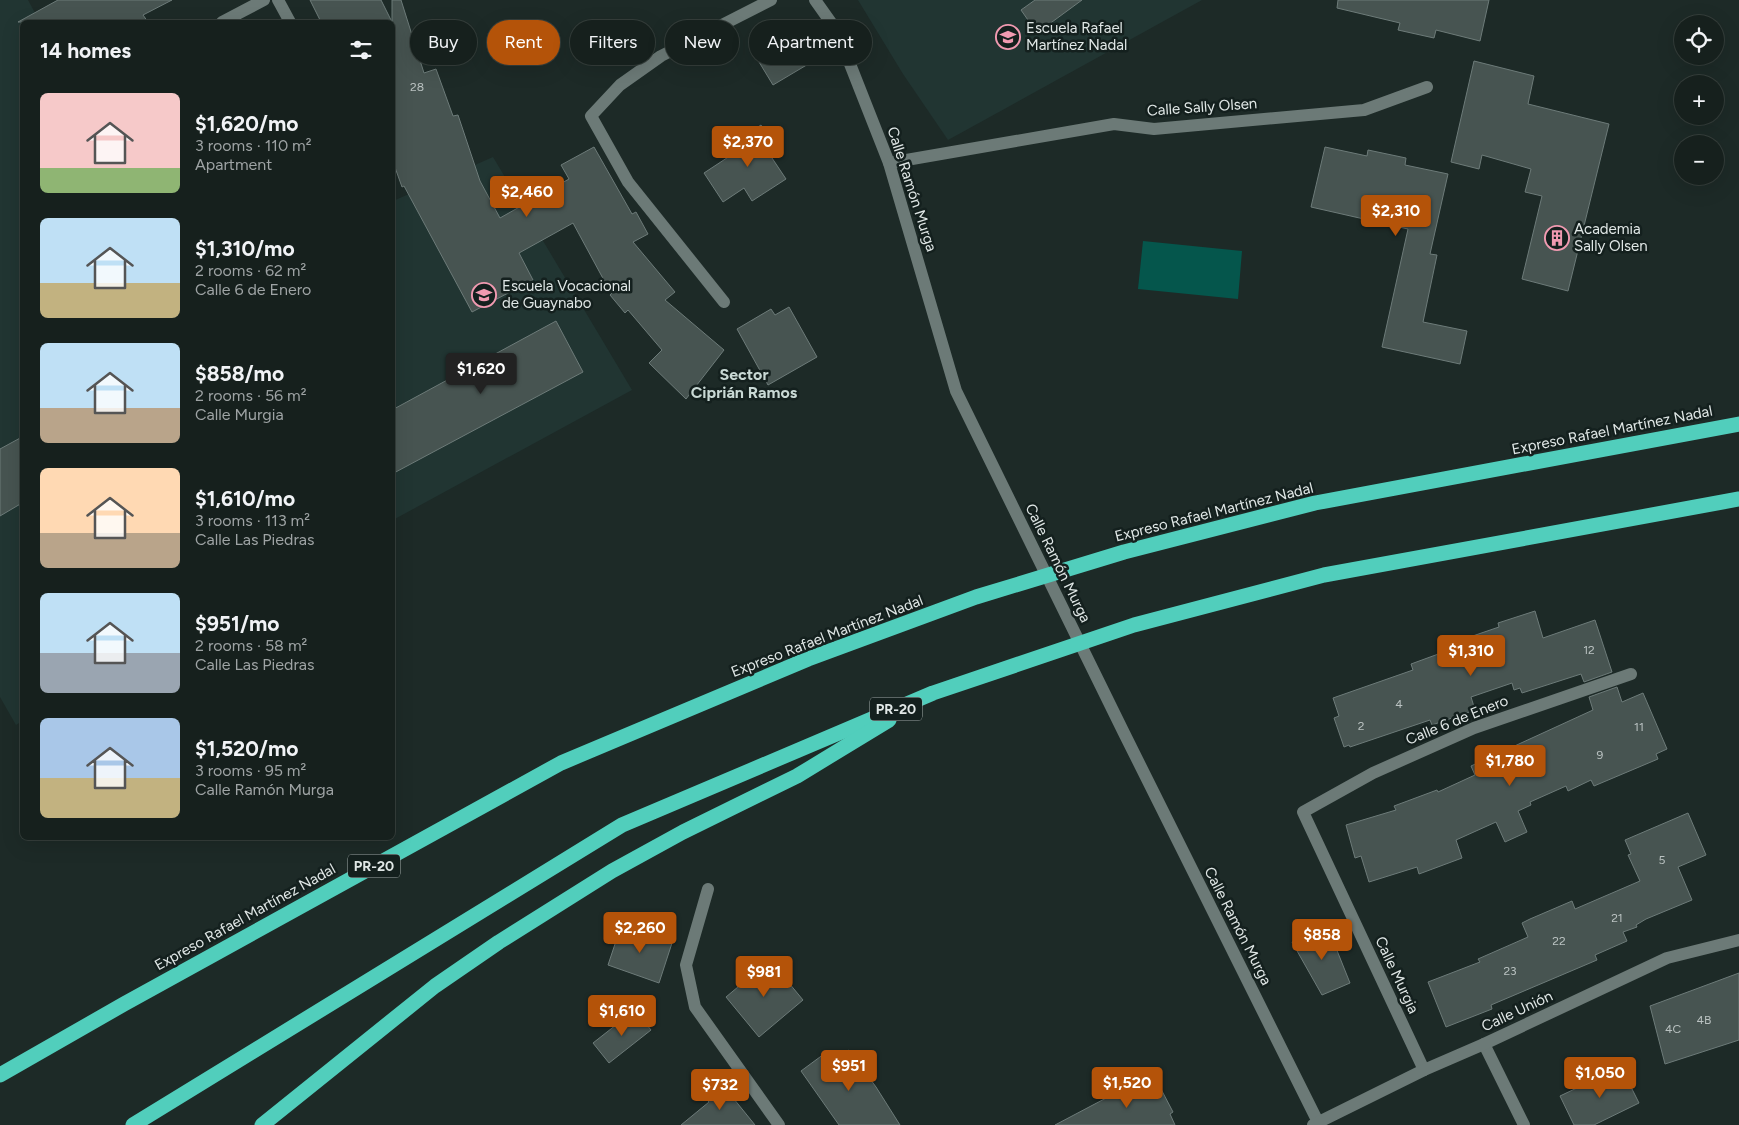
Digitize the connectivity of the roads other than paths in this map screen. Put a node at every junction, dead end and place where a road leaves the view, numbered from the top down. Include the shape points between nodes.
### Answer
1 (264, 0) edge
2 (278, 0) edge
3 (771, 0) edge
4 (815, 0) edge
5 (226, 20) edge
6 (289, 20) edge
7 (1428, 87) dead end
8 (889, 163) junction
9 (724, 302) dead end
10 (1739, 424) edge
11 (1739, 499) edge
12 (1631, 674) dead end
13 (933, 693) junction
14 (1303, 812) joint
15 (708, 889) dead end
16 (1739, 940) edge
17 (1484, 1044) junction
18 (1424, 1070) junction
19 (0, 1075) edge
20 (1316, 1124) edge
21 (133, 1125) edge
22 (262, 1125) edge
23 (779, 1125) edge
24 (1524, 1125) edge

1 - 5 street
2 - 6 street
3 - 9 street via 662,56 620,85 591,116 628,182
4 - 8 street, Calle Ramón Murga via 837,31
7 - 8 street, Calle Sally Olsen via 1364,110 1154,129 1114,124
8 - 20 street, Calle Ramón Murga via 956,391
10 - 19 highway, Expreso Rafael Martínez Nadal / PR-20 via 1316,503 1124,552 994,592 808,659 561,763
11 - 13 highway, PR-20 via 1324,575 1134,625
12 - 14 street, Calle 6 de Enero via 1474,728 1373,773
13 - 21 highway, PR-20 via 622,826
13 - 22 highway via 798,776 612,871 499,942 435,986
14 - 18 street, Calle Murgia
15 - 23 street via 686,964 695,1007
16 - 17 street, Calle Unión via 1667,958
17 - 18 street, Calle Unión
17 - 24 street
18 - 20 street, Calle Unión

